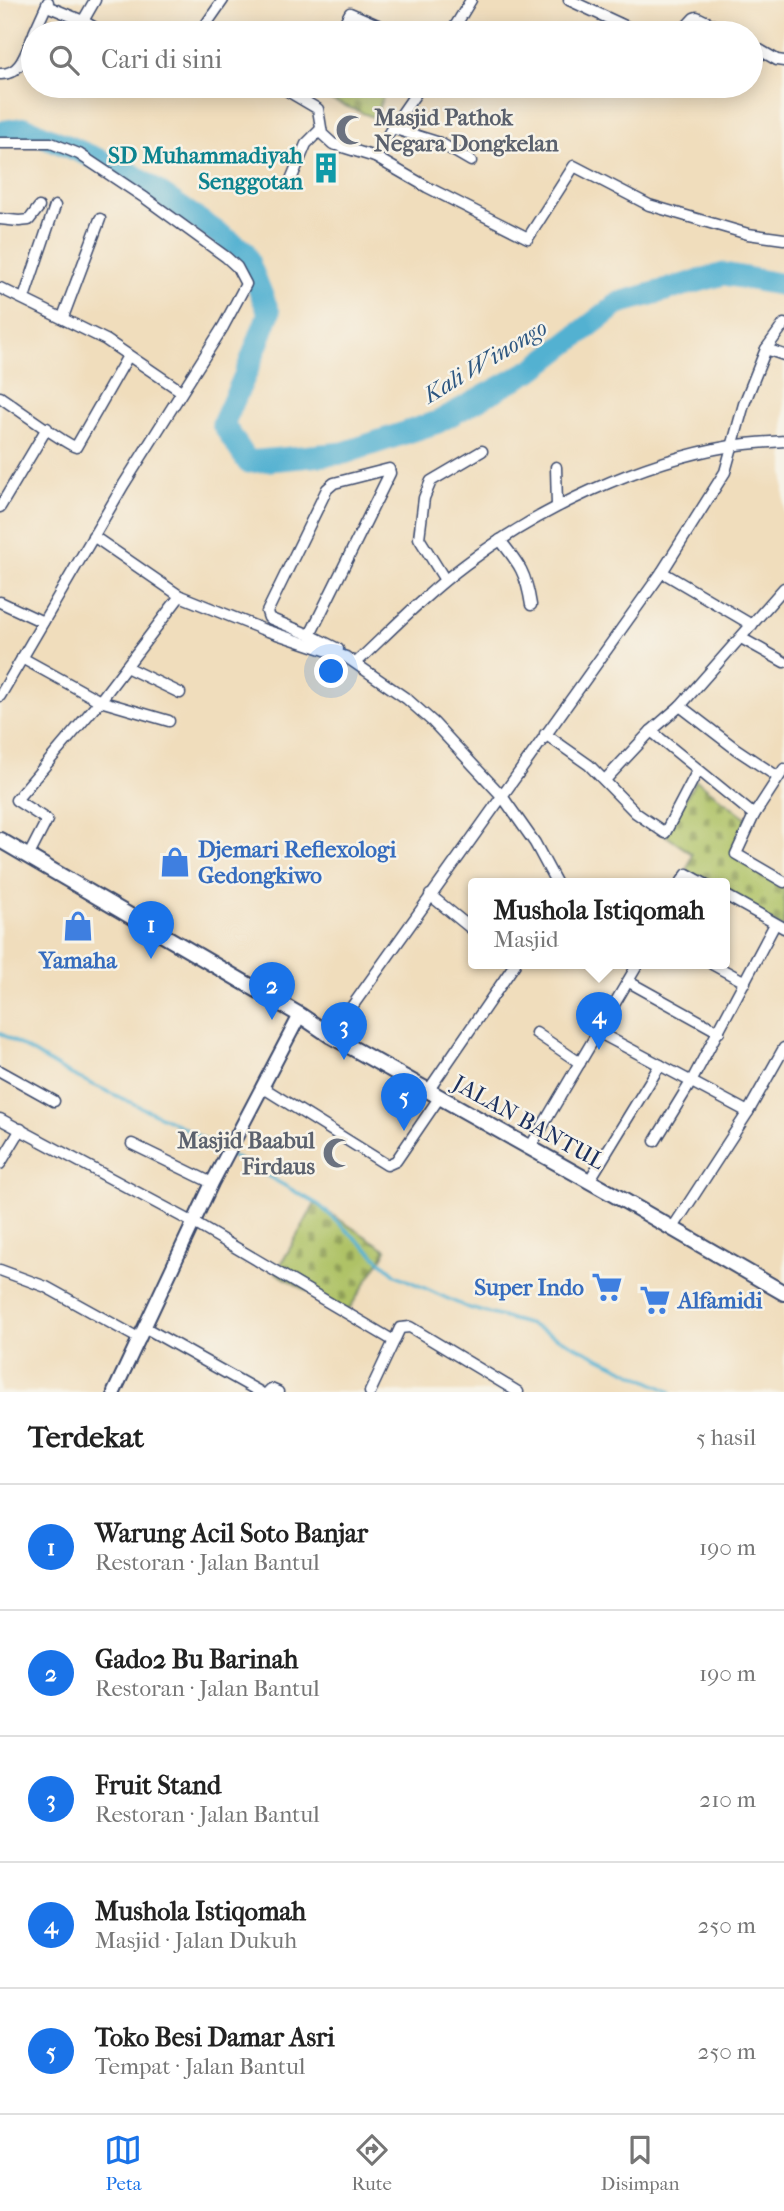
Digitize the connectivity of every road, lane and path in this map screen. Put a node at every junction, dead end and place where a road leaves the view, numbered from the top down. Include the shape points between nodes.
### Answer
1 (95, 0) edge
2 (223, 0) edge
3 (471, 0) edge
4 (569, 0) edge
5 (48, 3) edge
6 (83, 20) joint
7 (40, 21) edge
8 (208, 21) edge
9 (346, 21) edge
10 (368, 21) edge
11 (459, 21) edge
12 (614, 21) edge
13 (763, 52) edge
14 (21, 61) edge
15 (784, 61) edge
16 (0, 74) edge
17 (300, 98) edge
18 (413, 98) edge
19 (304, 100) joint
20 (392, 128) junction
21 (320, 130) junction
22 (0, 143) edge
23 (375, 157) junction
24 (471, 161) dead end
25 (290, 182) dead end
26 (55, 206) dead end
27 (39, 207) dead end
28 (0, 219) edge
29 (100, 219) dead end
30 (784, 239) edge
31 (0, 288) edge
32 (24, 298) junction
33 (63, 317) junction
34 (784, 324) edge
35 (765, 349) junction
36 (784, 355) edge
37 (128, 356) junction
38 (181, 391) junction
39 (0, 397) edge
40 (47, 428) junction
41 (784, 441) edge
42 (731, 450) junction
43 (482, 451) dead end
44 (556, 467) dead end
45 (557, 506) junction
46 (0, 507) edge
47 (93, 536) junction
48 (500, 540) junction
49 (662, 572) junction
50 (445, 580) junction
51 (784, 588) edge
52 (180, 596) junction
53 (0, 602) edge
54 (531, 605) dead end
55 (43, 622) junction
56 (752, 625) junction
57 (310, 635) junction
58 (741, 639) junction
59 (338, 653) junction
60 (22, 658) junction
61 (784, 662) edge
62 (356, 663) junction
63 (126, 667) junction
64 (180, 693) dead end
65 (0, 696) edge
66 (100, 701) junction
67 (680, 706) junction
68 (170, 721) dead end
69 (651, 731) junction
70 (545, 734) junction
71 (698, 770) junction
72 (781, 773) edge
73 (605, 780) junction
74 (502, 796) junction
75 (754, 815) junction
76 (0, 840) edge
77 (28, 857) junction
78 (554, 878) edge
79 (784, 882) edge
80 (430, 895) junction
81 (730, 898) edge
82 (468, 926) edge
83 (779, 926) edge
84 (512, 969) edge
85 (636, 969) edge
86 (721, 969) edge
87 (629, 982) junction
88 (746, 982) junction
89 (300, 1015) junction
90 (598, 1032) junction
91 (719, 1032) junction
92 (536, 1033) dead end
93 (331, 1036) junction
94 (783, 1053) edge
95 (580, 1063) junction
96 (660, 1065) junction
97 (0, 1071) edge
98 (691, 1082) junction
99 (262, 1087) junction
100 (434, 1095) junction
101 (54, 1101) dead end
102 (748, 1112) junction
103 (0, 1119) edge
104 (21, 1129) junction
105 (655, 1141) dead end
106 (132, 1144) dead end
107 (529, 1149) junction
108 (0, 1164) edge
109 (589, 1181) junction
110 (212, 1183) junction
111 (194, 1223) junction
112 (672, 1229) junction
113 (0, 1270) edge
114 (784, 1293) edge
115 (142, 1333) junction
116 (394, 1341) junction
117 (114, 1392) edge
118 (260, 1392) edge
119 (268, 1392) edge
120 (278, 1392) edge
121 (370, 1392) edge
122 (518, 1392) edge

1 - 6 street
2 - 8 street
3 - 11 street
4 - 12 street
5 - 6 street
5 - 7 street
9 - 10 street via 350,13
13 - 15 street
14 - 16 street via 17,69
17 - 19 street
18 - 20 street
19 - 21 street via 319,111
20 - 23 street
20 - 24 street via 440,143
21 - 23 street via 333,144
21 - 25 street via 306,144
22 - 38 street via 51,143 79,154 145,198 244,276 245,289
23 - 30 street via 528,238 574,166 649,205 748,234
26 - 32 street
27 - 28 street via 29,220
29 - 33 street
31 - 32 street
32 - 33 street
33 - 37 street
34 - 35 street
35 - 36 street
35 - 42 street
37 - 38 street
37 - 40 street via 78,447 69,446
38 - 47 street
39 - 40 street
40 - 46 street
41 - 42 street
42 - 45 street via 656,465
42 - 49 street via 725,472
43 - 50 street via 431,481 424,498 419,538
44 - 45 street
45 - 48 street
47 - 52 street
47 - 55 street
48 - 50 street
48 - 54 street via 523,570
49 - 56 street
49 - 70 street
50 - 62 street
51 - 56 street
52 - 59 street
52 - 63 street
53 - 55 street
55 - 60 street
56 - 58 street
57 - 57 street via 390,473 389,469 328,487 279,584 267,617
57 - 59 street via 335,646
58 - 61 street
58 - 67 street
59 - 62 street
60 - 65 street
60 - 66 street
62 - 74 street via 420,710
63 - 64 street
63 - 66 street
66 - 68 street
66 - 77 street via 16,800 47,820
67 - 69 street
67 - 72 street via 736,749
69 - 71 street
69 - 73 street
70 - 73 street
70 - 74 street
71 - 73 street via 665,833 636,813
71 - 75 street
72 - 75 street
74 - 78 street via 536,843
74 - 80 street
75 - 79 street via 736,854
76 - 77 main road, JALAN BANTUL
77 - 89 main road, JALAN BANTUL
80 - 82 street
80 - 93 street
81 - 83 street
83 - 88 street
84 - 100 street
85 - 87 street
86 - 88 street
87 - 90 street
87 - 91 street
88 - 91 street
89 - 93 main road, JALAN BANTUL
89 - 99 street
90 - 95 street
90 - 96 street
91 - 98 street
92 - 95 street
93 - 100 main road, JALAN BANTUL
94 - 102 street
95 - 107 street
96 - 98 street
96 - 109 street
97 - 101 street
98 - 102 street
98 - 105 street
99 - 100 street via 387,1165 396,1161
99 - 110 street
100 - 107 main road, JALAN BANTUL
102 - 112 street
103 - 104 street
104 - 108 street
104 - 111 street
106 - 110 street
107 - 109 main road, JALAN BANTUL
109 - 112 main road, JALAN BANTUL
110 - 111 street
111 - 115 street
111 - 116 street
112 - 114 main road, JALAN BANTUL
113 - 115 street
115 - 117 street
115 - 118 street
116 - 121 street
116 - 122 street via 400,1328 410,1327
119 - 120 street

